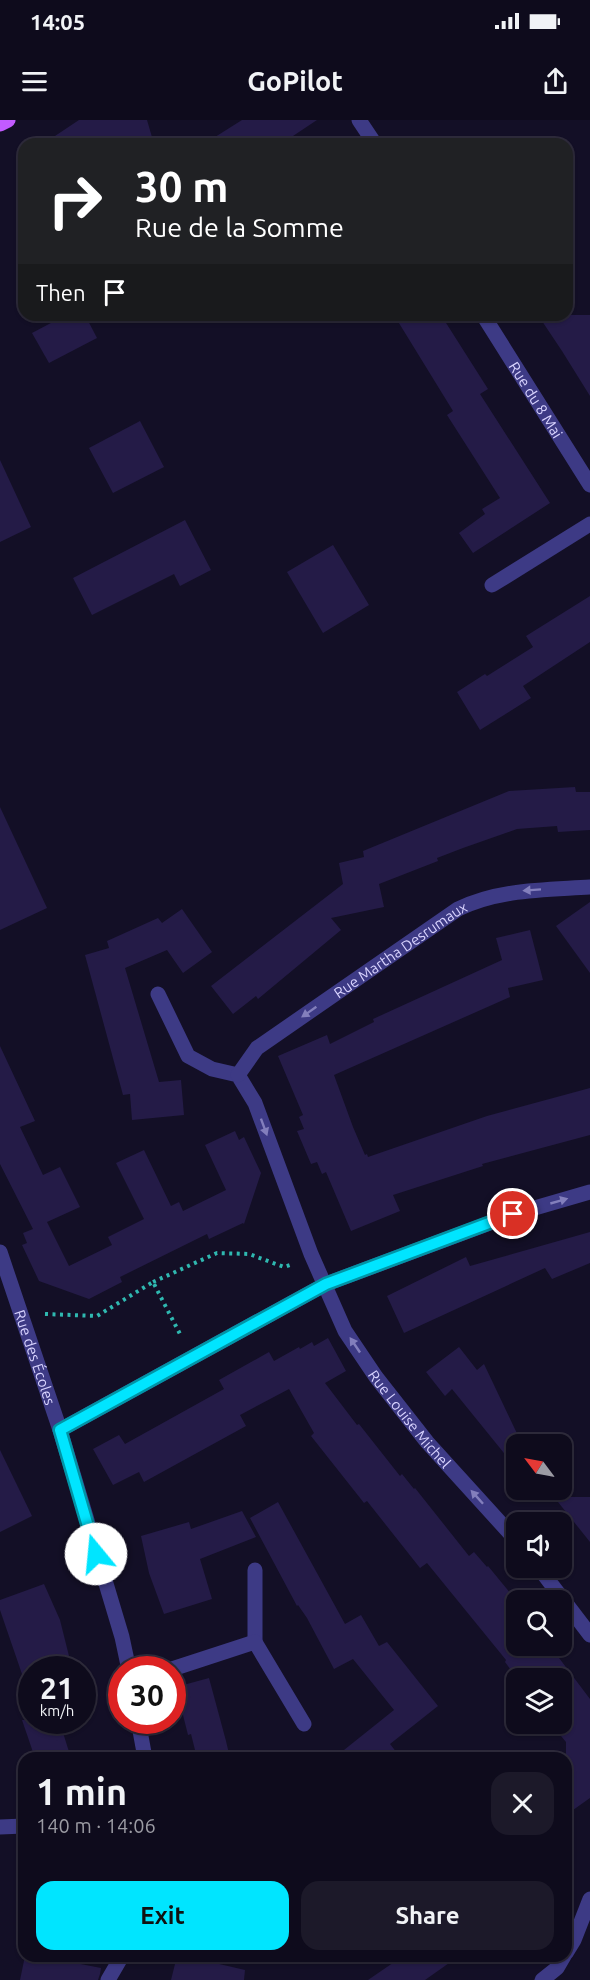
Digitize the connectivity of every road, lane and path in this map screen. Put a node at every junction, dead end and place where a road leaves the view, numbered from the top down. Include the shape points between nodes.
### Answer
1 (8, 120) edge
2 (359, 120) edge
3 (0, 124) edge
4 (371, 138) edge
5 (487, 321) edge
6 (590, 485) edge
7 (590, 524) edge
8 (492, 585) dead end
9 (590, 887) edge
10 (158, 994) dead end
11 (238, 1075) junction
12 (590, 1192) edge
13 (0, 1252) edge
14 (311, 1254) junction
15 (153, 1282) junction
16 (326, 1284) junction
17 (20, 1313) junction
18 (192, 1356) junction
19 (60, 1430) junction
20 (506, 1529) edge
21 (255, 1570) dead end
22 (547, 1578) edge
23 (590, 1635) edge
24 (255, 1642) junction
25 (126, 1656) edge
26 (186, 1665) edge
27 (304, 1724) dead end
28 (141, 1734) edge
29 (145, 1752) edge
30 (18, 1826) edge
31 (0, 1827) edge
32 (590, 1902) edge
33 (572, 1943) edge
34 (118, 1962) edge
35 (560, 1962) edge
36 (108, 1980) edge
37 (542, 1980) edge

1 - 3 main road
2 - 4 street
5 - 6 street, Rue du 8 Mai
7 - 8 street
9 -> 11 street, Rue Martha Desrumaux via 525,890 478,899 458,909 257,1048
10 - 11 street via 188,1056 212,1069
11 -> 14 street via 255,1103
16 -> 12 street via 513,1214
13 - 17 street, Rue des Écoles
14 - 15 path via 284,1267 249,1254 217,1253
14 - 16 street
15 - 17 path via 97,1316
15 - 18 path
16 - 18 street
20 -> 16 street, Rue Louise Michel via 427,1442 376,1377 345,1331
17 - 19 street, Rue des Écoles
18 - 19 street
19 - 25 street, Rue des Écoles
21 - 24 street
22 - 23 street
24 - 26 street
24 - 27 street
28 - 29 street
30 - 31 street
32 - 33 street
34 - 36 street
35 - 37 street

